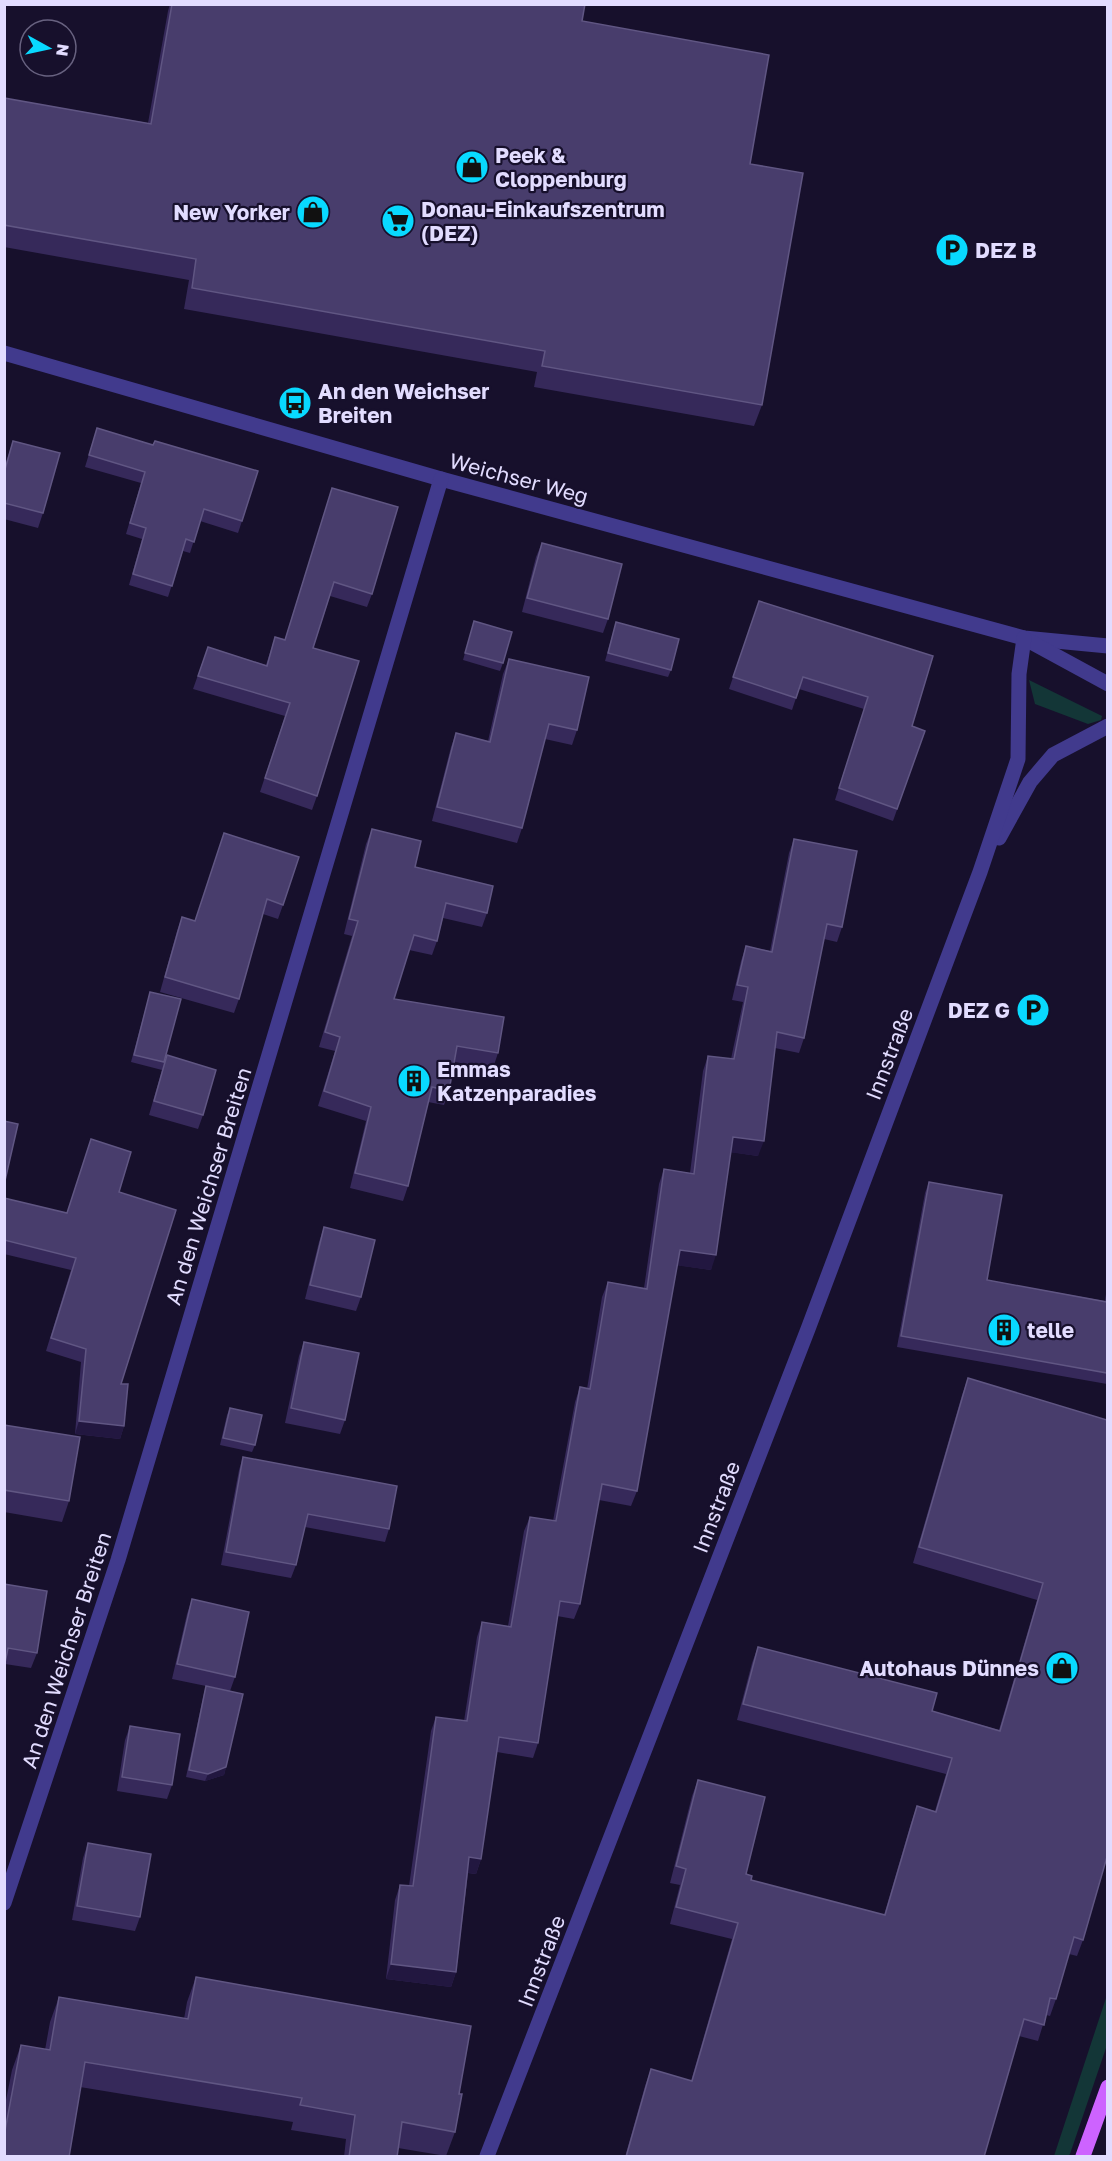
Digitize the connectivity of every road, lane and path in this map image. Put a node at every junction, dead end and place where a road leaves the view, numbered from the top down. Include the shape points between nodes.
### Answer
1 (4, 353) edge
2 (441, 479) junction
3 (1024, 638) junction
4 (1107, 646) edge
5 (1107, 684) edge
6 (1107, 726) edge
7 (980, 872) junction
8 (4, 1903) edge
9 (1107, 2087) edge
10 (487, 2157) edge
11 (1083, 2157) edge

1 - 2 street, Weichser Weg
2 - 3 street, Weichser Weg
2 - 8 street, An den Weichser Breiten via 118,1560
3 - 4 street, Weichser Weg
3 - 5 street, Weichser Weg
3 - 7 street, Innstraße via 1019,674 1018,759
6 - 7 street, Innstraße via 1053,754 1030,782
7 - 10 street, Innstraße via 804,1340
9 - 11 main road

